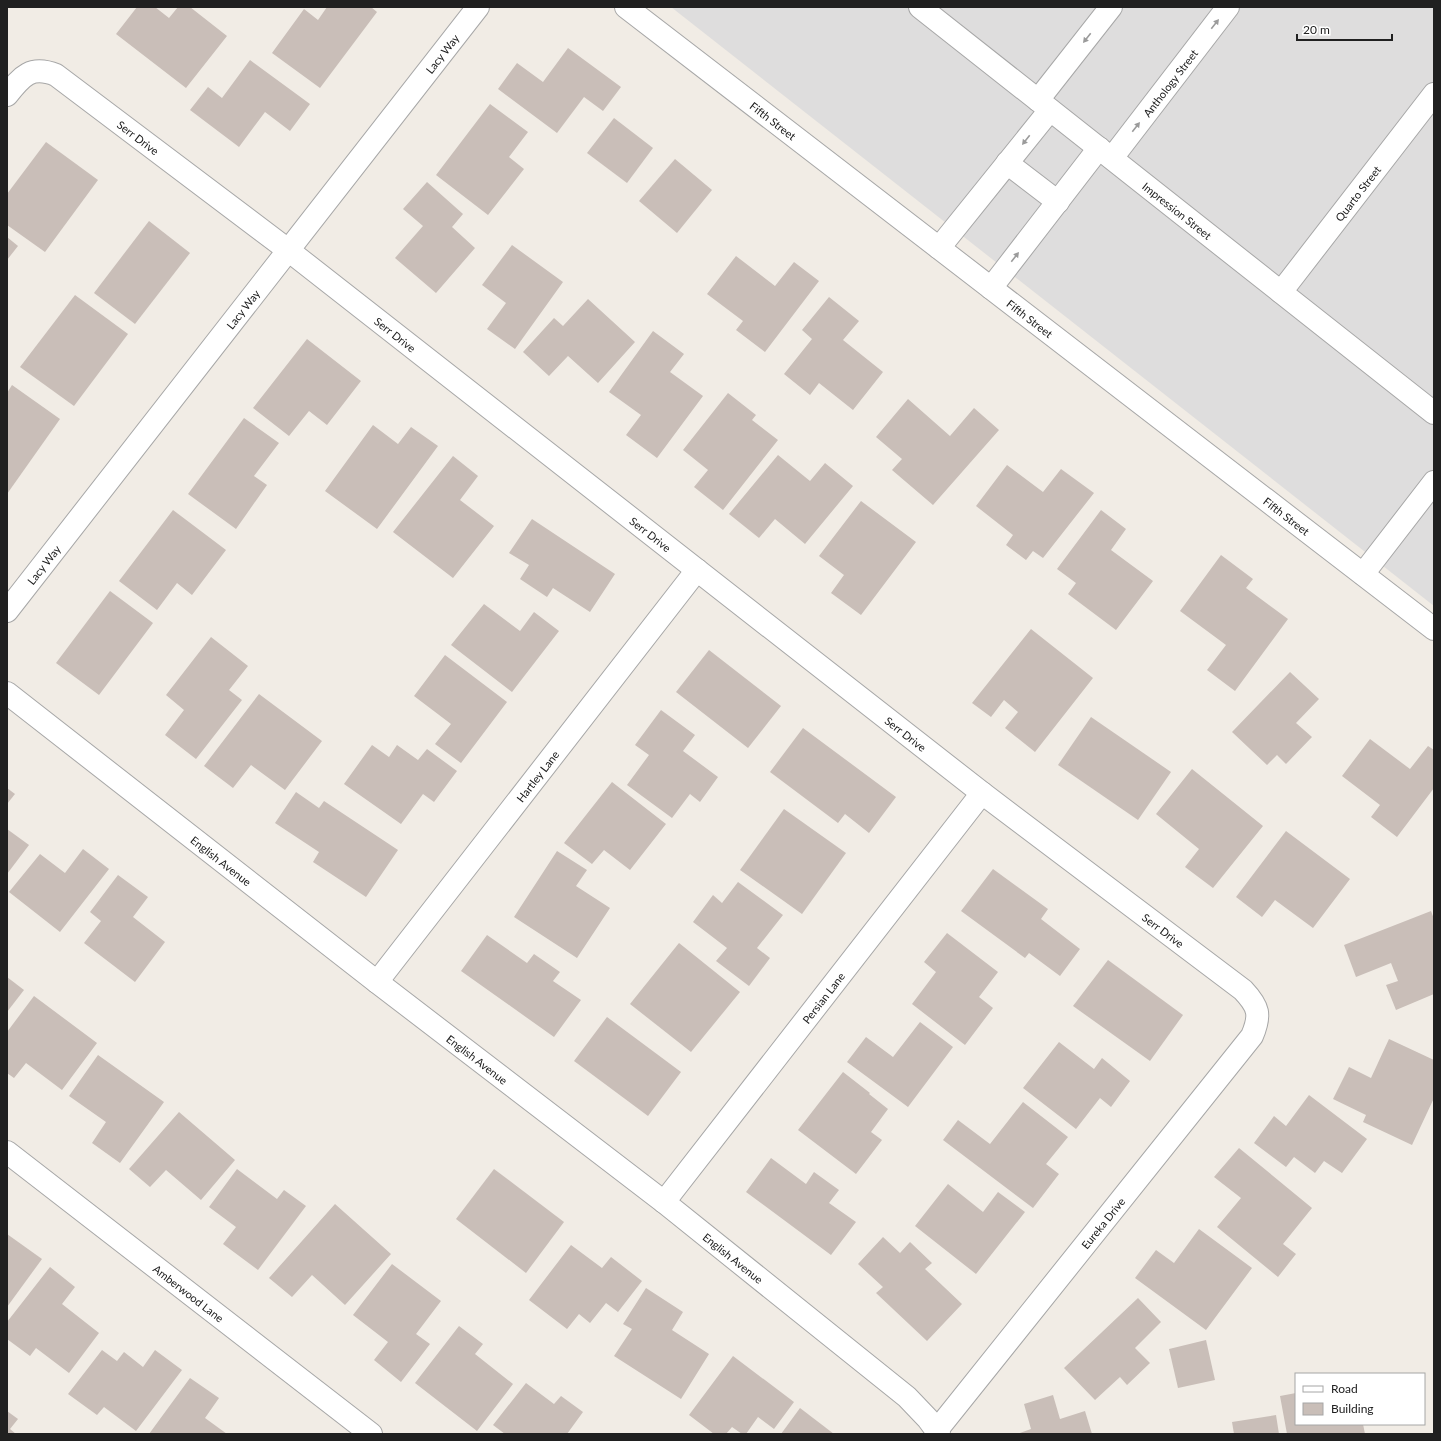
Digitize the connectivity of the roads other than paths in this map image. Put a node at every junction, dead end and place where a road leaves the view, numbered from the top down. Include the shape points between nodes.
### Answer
1 (478, 7) edge
2 (626, 7) edge
3 (920, 7) edge
4 (1112, 7) edge
5 (1228, 7) edge
6 (1434, 94) edge
7 (7, 95) edge
8 (1044, 105) junction
9 (1106, 153) junction
10 (1007, 163) junction
11 (1058, 202) junction
12 (939, 248) junction
13 (288, 250) junction
14 (992, 288) junction
15 (1281, 292) junction
16 (1434, 413) edge
17 (1434, 482) edge
18 (698, 570) junction
19 (1363, 574) junction
20 (7, 611) edge
21 (1434, 629) edge
22 (7, 693) edge
23 (982, 793) junction
24 (377, 982) junction
25 (1258, 1011) joint
26 (7, 1152) edge
27 (664, 1202) junction
28 (938, 1432) edge
29 (371, 1434) edge

1 - 13 street, Lacy Way
2 - 12 street, Fifth Street
3 - 8 street, Impression Street
4 -> 8 street
9 -> 5 street, Anthology Street
6 - 15 street, Quarto Street
7 - 13 street, Serr Drive via 25,76 35,71 46,71 56,75
8 - 9 street, Impression Street
8 -> 10 street
9 - 11 street, Anthology Street
9 - 15 street, Impression Street
10 - 11 street
10 - 12 street
14 -> 11 street, Anthology Street
12 - 14 street, Fifth Street
13 - 18 street, Serr Drive
13 - 20 street, Lacy Way
14 - 19 street, Fifth Street
15 - 16 street, Impression Street
17 - 19 street
18 - 23 street, Serr Drive
18 - 24 street, Hartley Lane
19 - 21 street, Fifth Street
22 - 24 street, English Avenue
23 - 25 street, Serr Drive via 1243,990
23 - 27 street, Persian Lane
24 - 27 street, English Avenue
25 - 28 street, Eureka Drive via 1258,1024 1252,1036
26 - 29 street, Amberwood Lane
27 - 28 street, English Avenue via 907,1397

